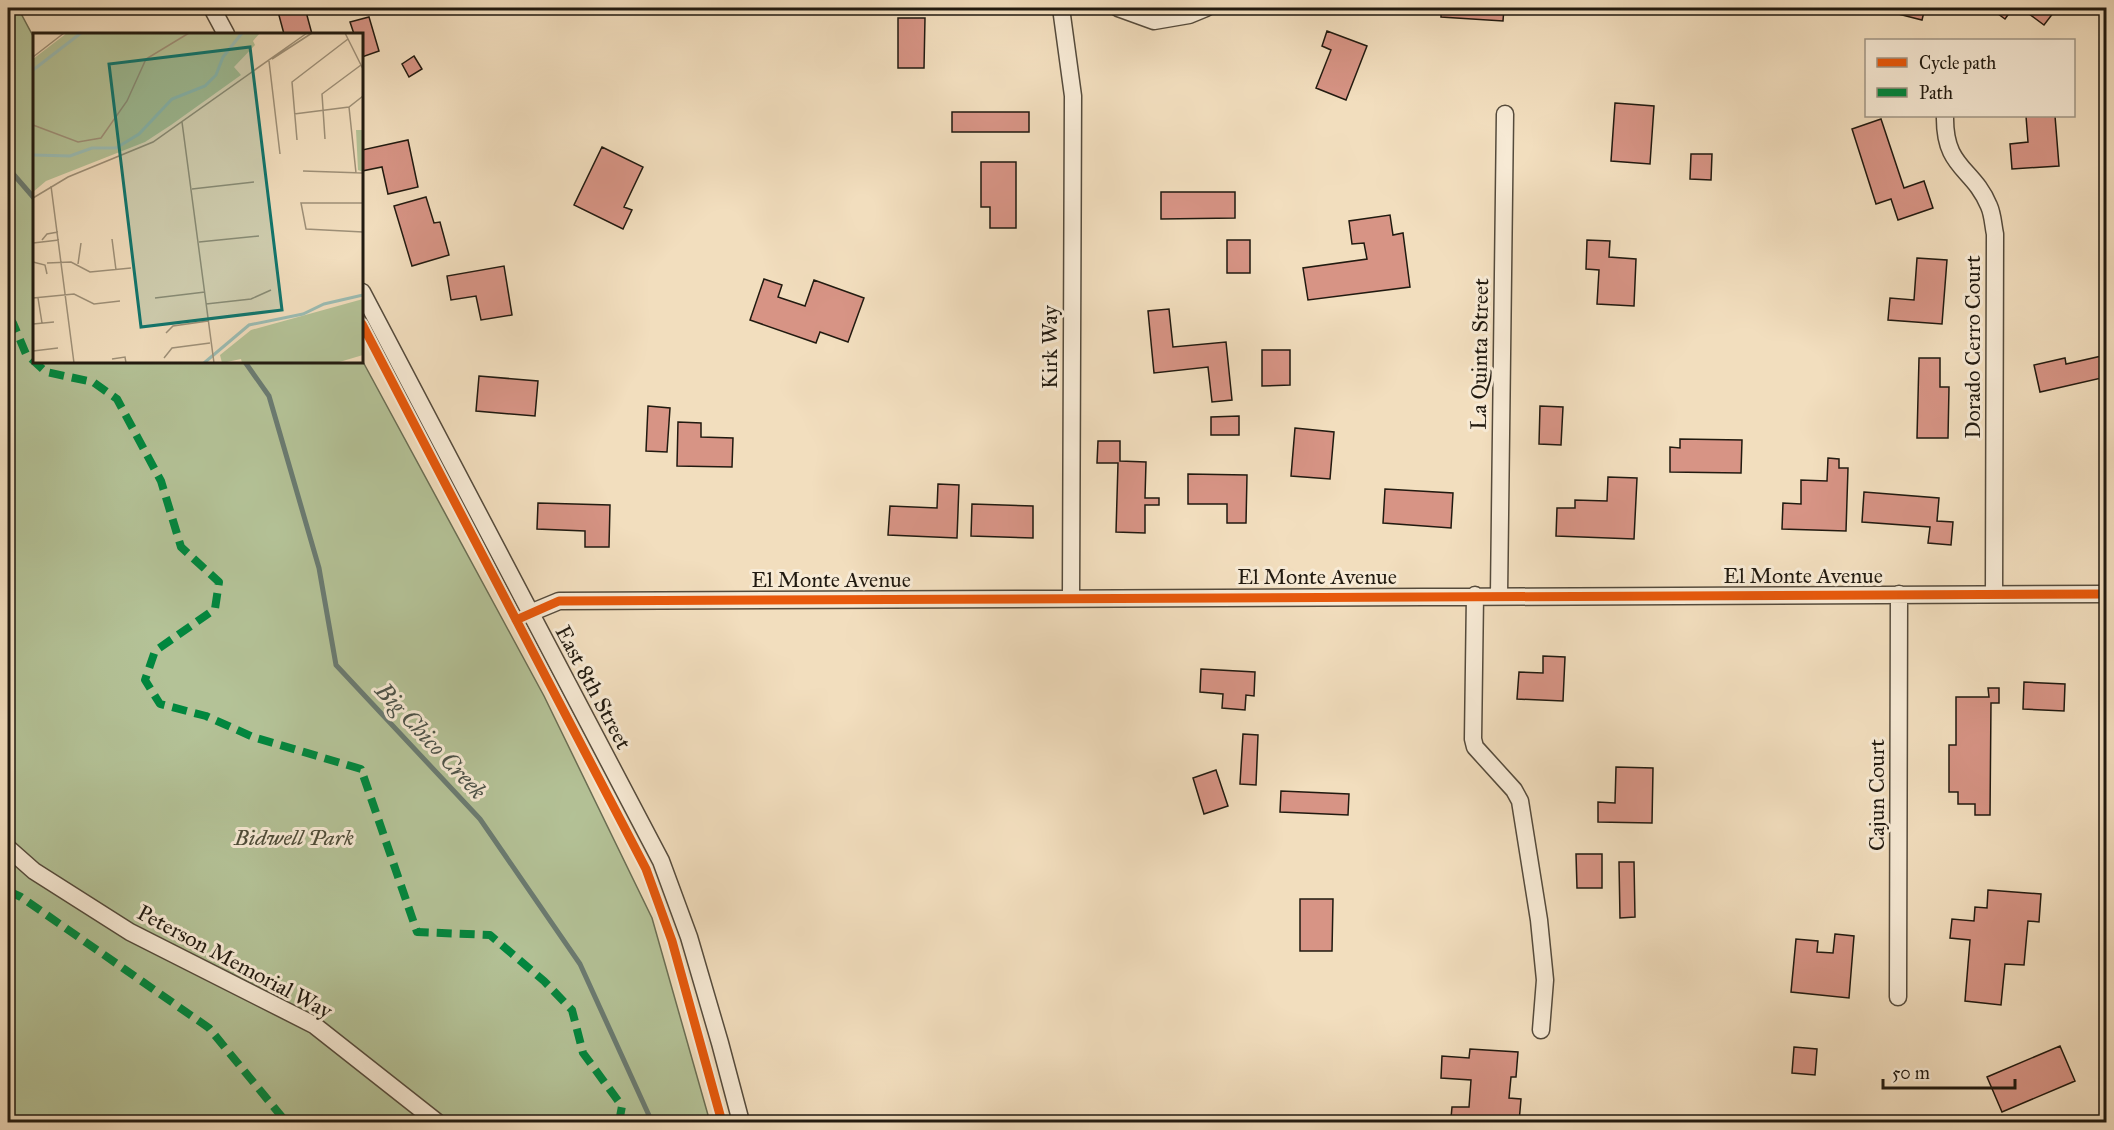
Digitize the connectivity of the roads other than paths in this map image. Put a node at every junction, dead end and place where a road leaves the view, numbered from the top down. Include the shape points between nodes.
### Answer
1 (212, 8) edge
2 (1061, 8) edge
3 (1118, 8) edge
4 (1206, 8) edge
5 (1179, 13) edge
6 (225, 33) edge
7 (1504, 114) dead end
8 (1946, 117) edge
9 (363, 294) edge
10 (1994, 593) junction
11 (1899, 594) junction
12 (2106, 594) edge
13 (1475, 595) junction
14 (1499, 595) junction
15 (1071, 597) junction
16 (530, 613) junction
17 (8, 848) edge
18 (1898, 997) dead end
19 (1541, 1030) dead end
20 (437, 1122) edge
21 (741, 1122) edge

1 - 6 street
2 - 15 street, Kirk Way via 1073,96
3 - 5 street via 1154,21
4 - 5 street
7 - 14 street, La Quinta Street
8 - 10 street, Dorado Cerro Court via 1950,151 1989,206 1995,234
9 - 16 street, East 8th Street
10 - 11 street, El Monte Avenue
10 - 12 street, El Monte Avenue
11 - 14 street, El Monte Avenue
11 - 18 street, Cajun Court
13 - 14 street, El Monte Avenue
13 - 15 street, El Monte Avenue
13 - 19 street via 1473,739 1475,747 1520,801 1545,980
15 - 16 street, El Monte Avenue via 559,601
16 - 21 street, East 8th Street via 661,861 689,937
17 - 20 street, Peterson Memorial Way via 34,871 130,932 314,1025

